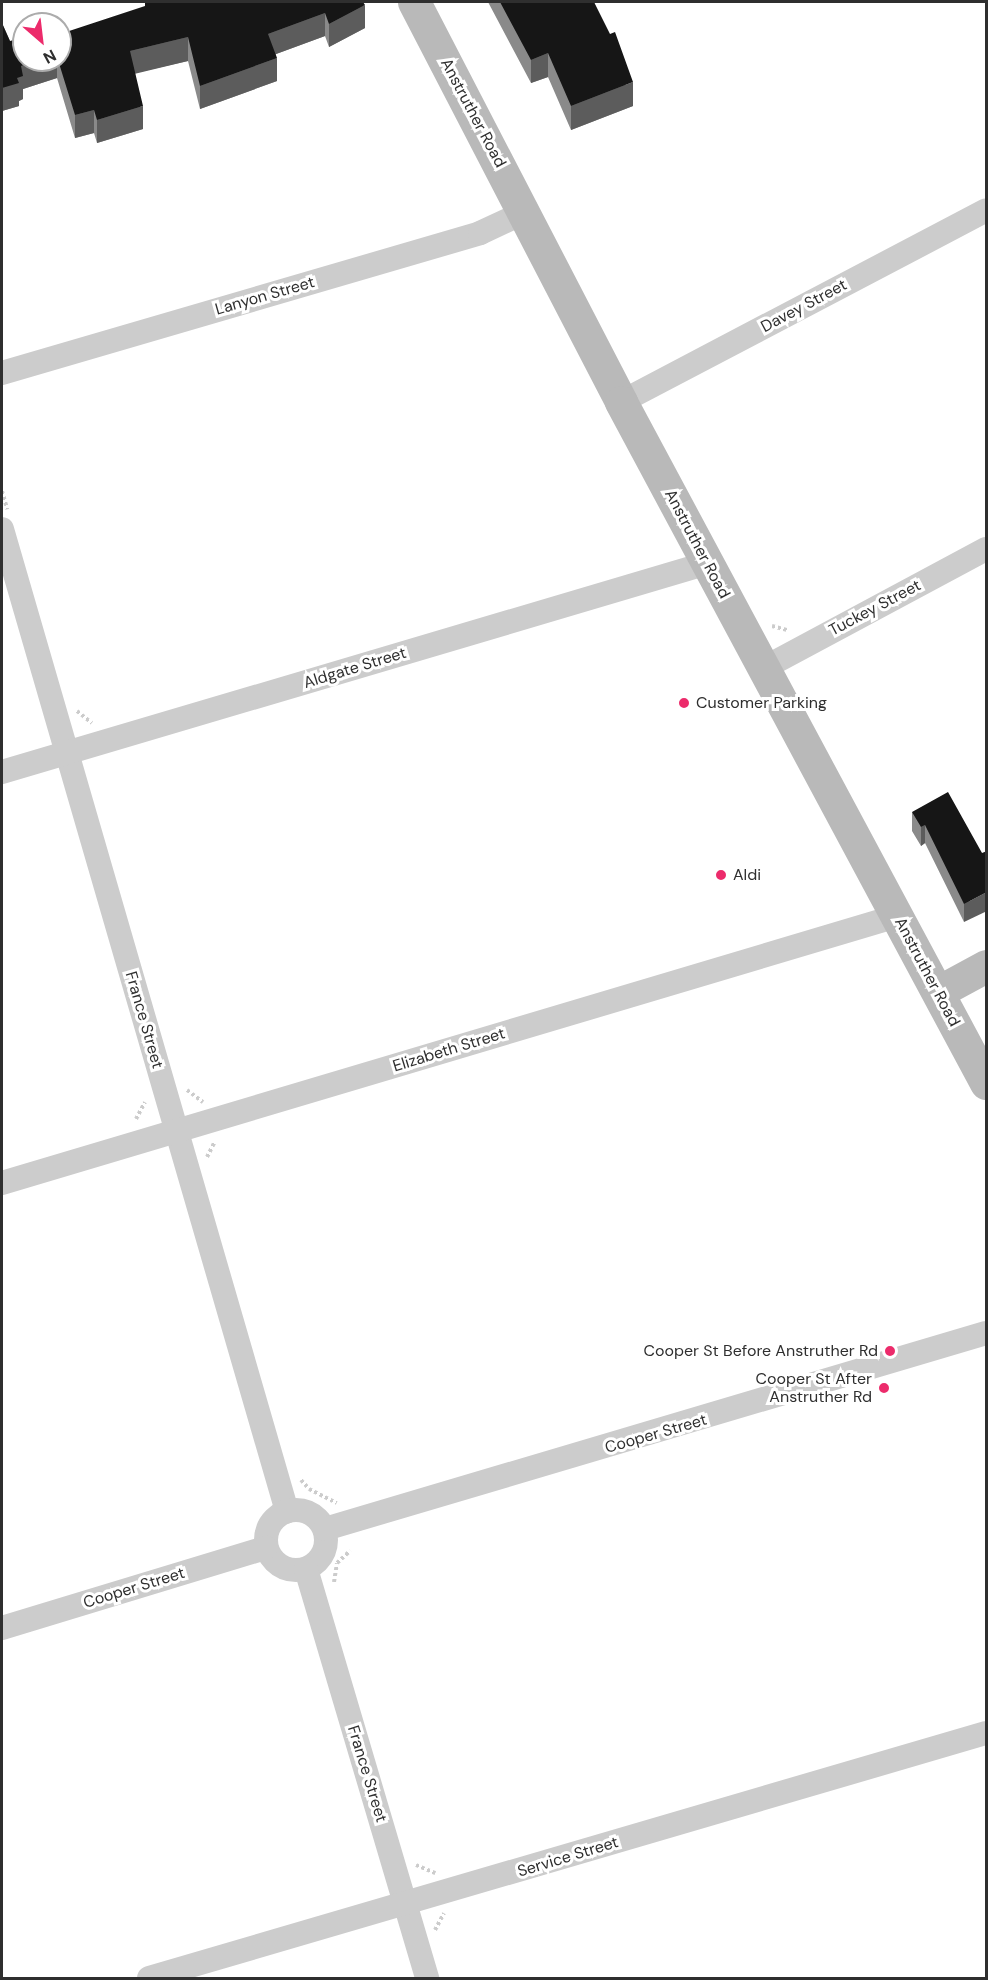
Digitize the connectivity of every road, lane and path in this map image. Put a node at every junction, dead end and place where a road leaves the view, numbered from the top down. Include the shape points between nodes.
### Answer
1 (414, 2) edge
2 (987, 210) edge
3 (525, 212) junction
4 (2, 373) edge
5 (621, 402) junction
6 (2, 529) edge
7 (987, 549) edge
8 (708, 563) junction
9 (764, 668) junction
10 (67, 753) junction
11 (2, 772) edge
12 (897, 916) junction
13 (987, 966) edge
14 (938, 992) junction
15 (987, 1083) edge
16 (177, 1131) junction
17 (2, 1183) edge
18 (987, 1333) edge
19 (287, 1511) junction
20 (325, 1529) junction
21 (266, 1548) junction
22 (306, 1569) junction
23 (2, 1628) edge
24 (987, 1733) edge
25 (406, 1905) junction
26 (149, 1978) edge
27 (427, 1978) edge

1 - 3 main road, Anstruther Road
2 - 5 street, Davey Street
3 - 4 street, Lanyon Street via 480,233
3 - 5 main road, Anstruther Road
5 - 8 main road, Anstruther Road
6 - 10 street, France Street
7 - 9 street, Tuckey Street
8 - 9 main road, Anstruther Road
8 - 10 street, Aldgate Street
9 - 12 main road, Anstruther Road
10 - 11 street, Aldgate Street
10 - 16 street, France Street
12 - 14 main road, Anstruther Road
12 - 16 street, Elizabeth Street
13 - 14 main road
14 - 15 main road, Anstruther Road
16 - 17 street, Elizabeth Street
16 - 19 street, France Street
18 - 20 street, Cooper Street
19 - 20 street via 313,1515
19 - 21 street via 267,1530
20 - 22 street via 326,1549
21 - 22 street via 277,1565
21 - 23 street, Cooper Street
22 - 25 street, France Street
24 - 25 street, Service Street
25 - 26 street, Service Street
25 - 27 street, France Street

